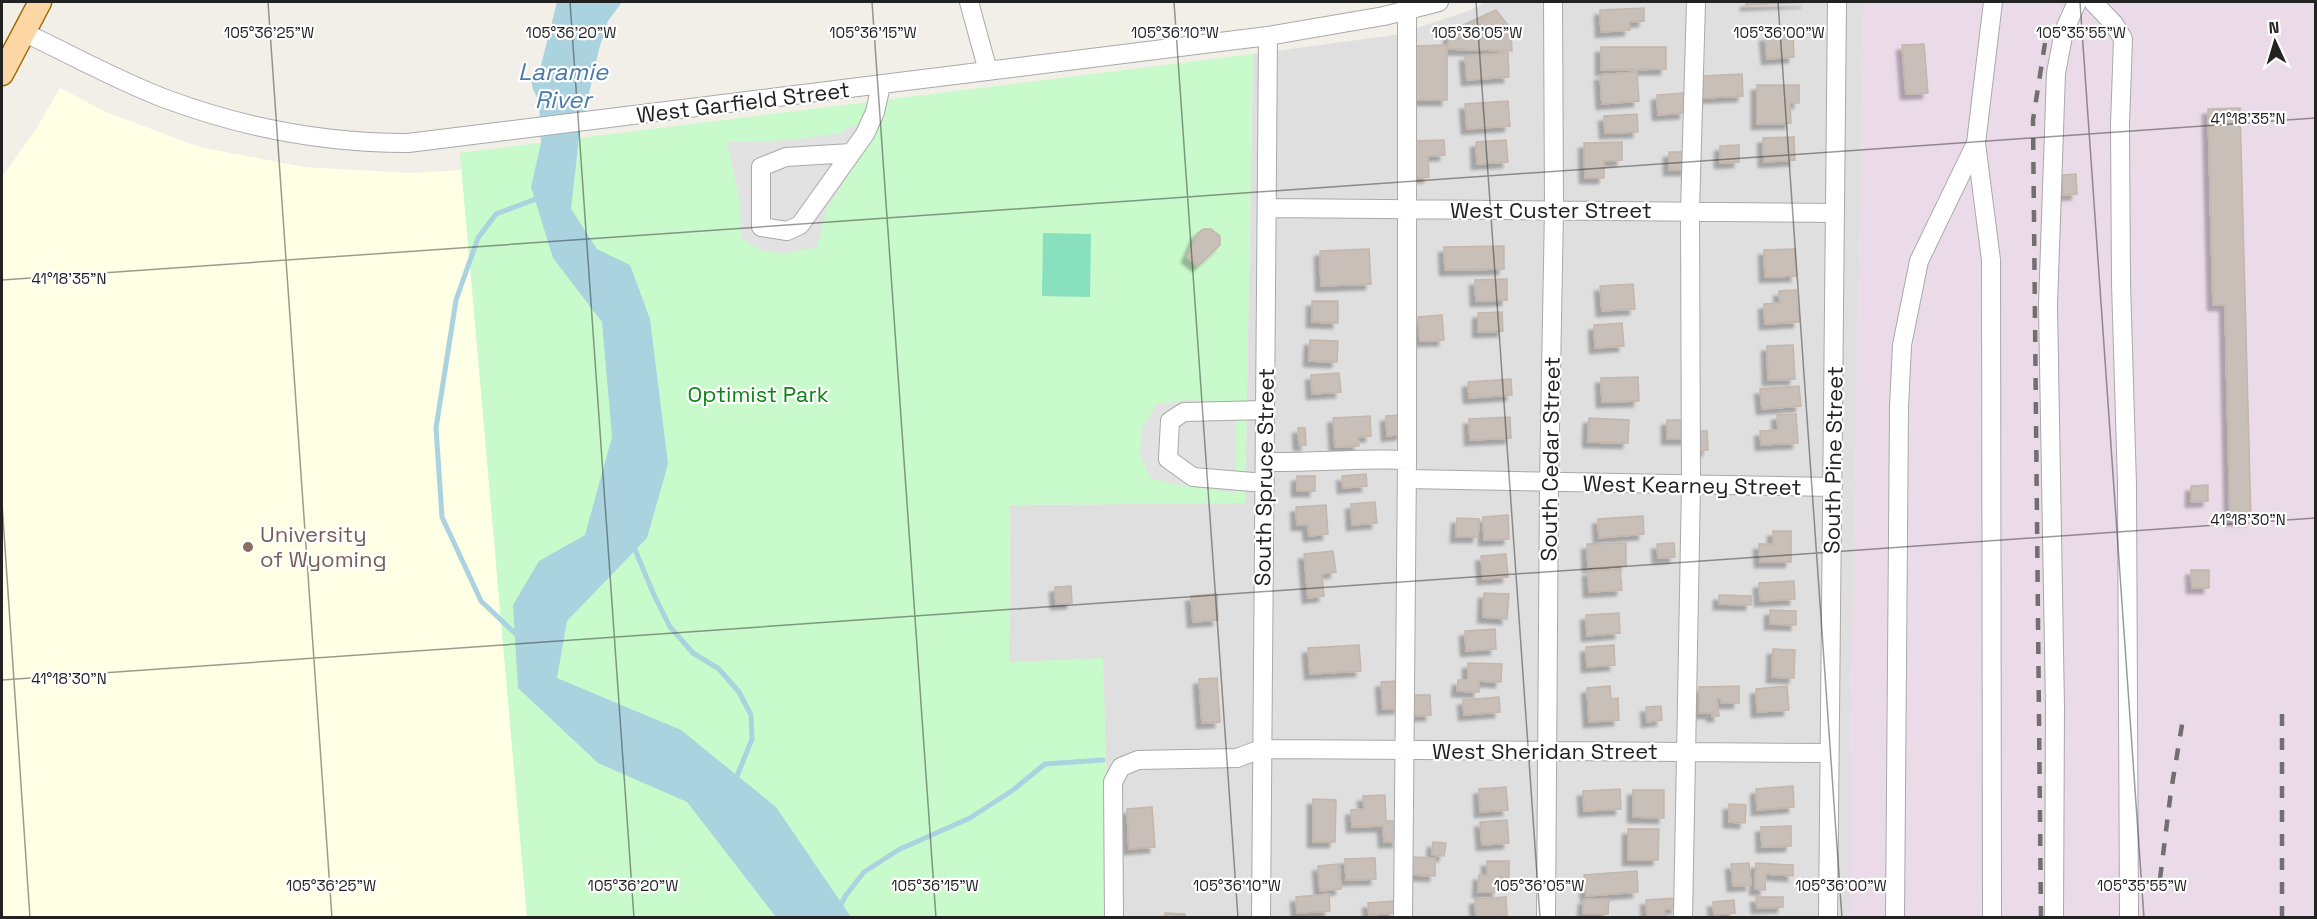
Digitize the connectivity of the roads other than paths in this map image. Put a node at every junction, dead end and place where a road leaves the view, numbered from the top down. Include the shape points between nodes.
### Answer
1 (40, 2) edge
2 (969, 2) edge
3 (1439, 2) edge
4 (1553, 2) edge
5 (1696, 2) edge
6 (1837, 2) edge
7 (1993, 2) edge
8 (2077, 2) edge
9 (2093, 2) edge
10 (1407, 11) junction
11 (25, 33) junction
12 (1268, 36) junction
13 (988, 71) junction
14 (2, 74) edge
15 (881, 85) junction
16 (1976, 143) junction
17 (851, 153) junction
18 (1267, 208) junction
19 (1407, 209) junction
20 (1554, 209) junction
21 (1690, 211) junction
22 (1835, 213) junction
23 (1265, 410) junction
24 (1407, 460) junction
25 (1265, 462) junction
26 (1407, 479) junction
27 (1265, 483) junction
28 (1549, 483) junction
29 (1691, 485) junction
30 (1833, 487) junction
31 (1261, 749) junction
32 (1404, 750) junction
33 (1548, 751) junction
34 (1686, 752) junction
35 (1829, 753) junction
36 (1114, 918) edge
37 (1261, 918) edge
38 (1403, 918) edge
39 (1546, 918) edge
40 (1683, 918) edge
41 (1828, 918) edge
42 (1895, 918) edge
43 (1992, 918) edge
44 (2054, 918) edge
45 (2129, 918) edge

1 - 11 main road
2 - 13 street
3 - 10 street, West Garfield Street
4 - 20 street, South Cedar Street
5 - 21 street
6 - 22 street, South Pine Street
7 - 16 street
8 - 44 street via 2064,31 2056,73 2048,306 2055,695
9 - 45 street via 2123,39 2121,283 2127,485
10 - 12 street, West Garfield Street
10 - 19 street
11 - 14 main road
11 - 15 street, West Garfield Street via 165,98 260,128 379,143 433,141
12 - 13 street, West Garfield Street
12 - 18 street, South Spruce Street
13 - 15 street, West Garfield Street
15 - 17 street via 872,119
16 - 42 street via 1919,261 1902,345
16 - 43 street via 1991,260
17 - 17 street via 800,225 787,231 761,227 761,167 786,157
18 - 19 street, West Custer Street
18 - 23 street, South Spruce Street
19 - 20 street, West Custer Street
19 - 24 street
20 - 21 street, West Custer Street
20 - 28 street, South Cedar Street
21 - 22 street, West Custer Street
21 - 29 street
22 - 30 street, South Pine Street
23 - 25 street, South Spruce Street
23 - 27 street via 1184,412 1170,421 1168,440 1168,459 1193,477
24 - 25 street
24 - 26 street
25 - 27 street, South Spruce Street
26 - 28 street, West Kearney Street
26 - 32 street
27 - 31 street, South Spruce Street
28 - 29 street, West Kearney Street
28 - 33 street, South Cedar Street
29 - 30 street, West Kearney Street
29 - 34 street
30 - 35 street, South Pine Street
31 - 32 street, West Sheridan Street
31 - 36 street, West Sheridan Street via 1237,758 1138,760 1121,767 1113,782
31 - 37 street, South Spruce Street
32 - 33 street, West Sheridan Street
32 - 38 street
33 - 34 street, West Sheridan Street
33 - 39 street, South Cedar Street
34 - 35 street, West Sheridan Street
34 - 40 street
35 - 41 street, South Pine Street

